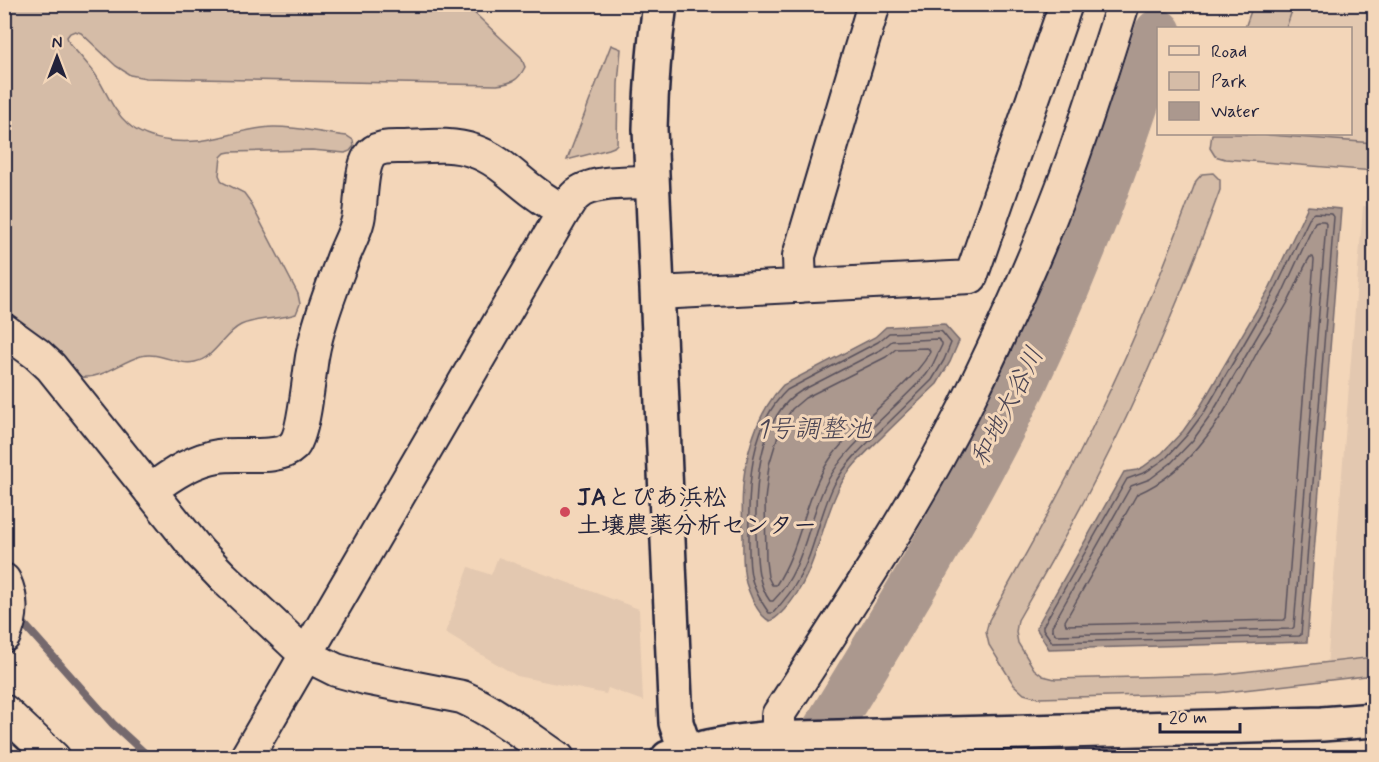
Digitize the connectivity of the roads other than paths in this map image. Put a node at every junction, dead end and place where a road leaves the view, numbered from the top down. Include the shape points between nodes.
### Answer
1 (660, 4) edge
2 (874, 4) edge
3 (1066, 4) edge
4 (1123, 4) edge
5 (652, 182) junction
6 (564, 211) junction
7 (800, 286) junction
8 (657, 293) junction
9 (4, 330) edge
10 (150, 491) junction
11 (4, 580) edge
12 (4, 636) edge
13 (306, 655) junction
14 (4, 711) edge
15 (1374, 720) edge
16 (780, 739) junction
17 (677, 755) edge
18 (54, 758) edge
19 (246, 758) edge
20 (558, 758) edge

1 - 5 street via 651,85
2 - 7 street via 799,256
3 - 7 street via 971,278
4 - 16 street via 1063,186 990,355 904,518 777,715
5 - 6 street via 591,186 576,195
5 - 8 street
6 - 10 street via 493,159 473,151 453,146 376,150 365,164 358,220 318,328 300,434 294,445 283,453 204,459
6 - 13 street
7 - 8 street
8 - 17 street
9 - 10 street via 51,367
10 - 13 street via 210,564
11 - 12 street via 12,610
13 - 19 street
13 - 20 street via 336,670 365,678 462,697
14 - 18 street
15 - 16 street
16 - 17 street via 726,743

